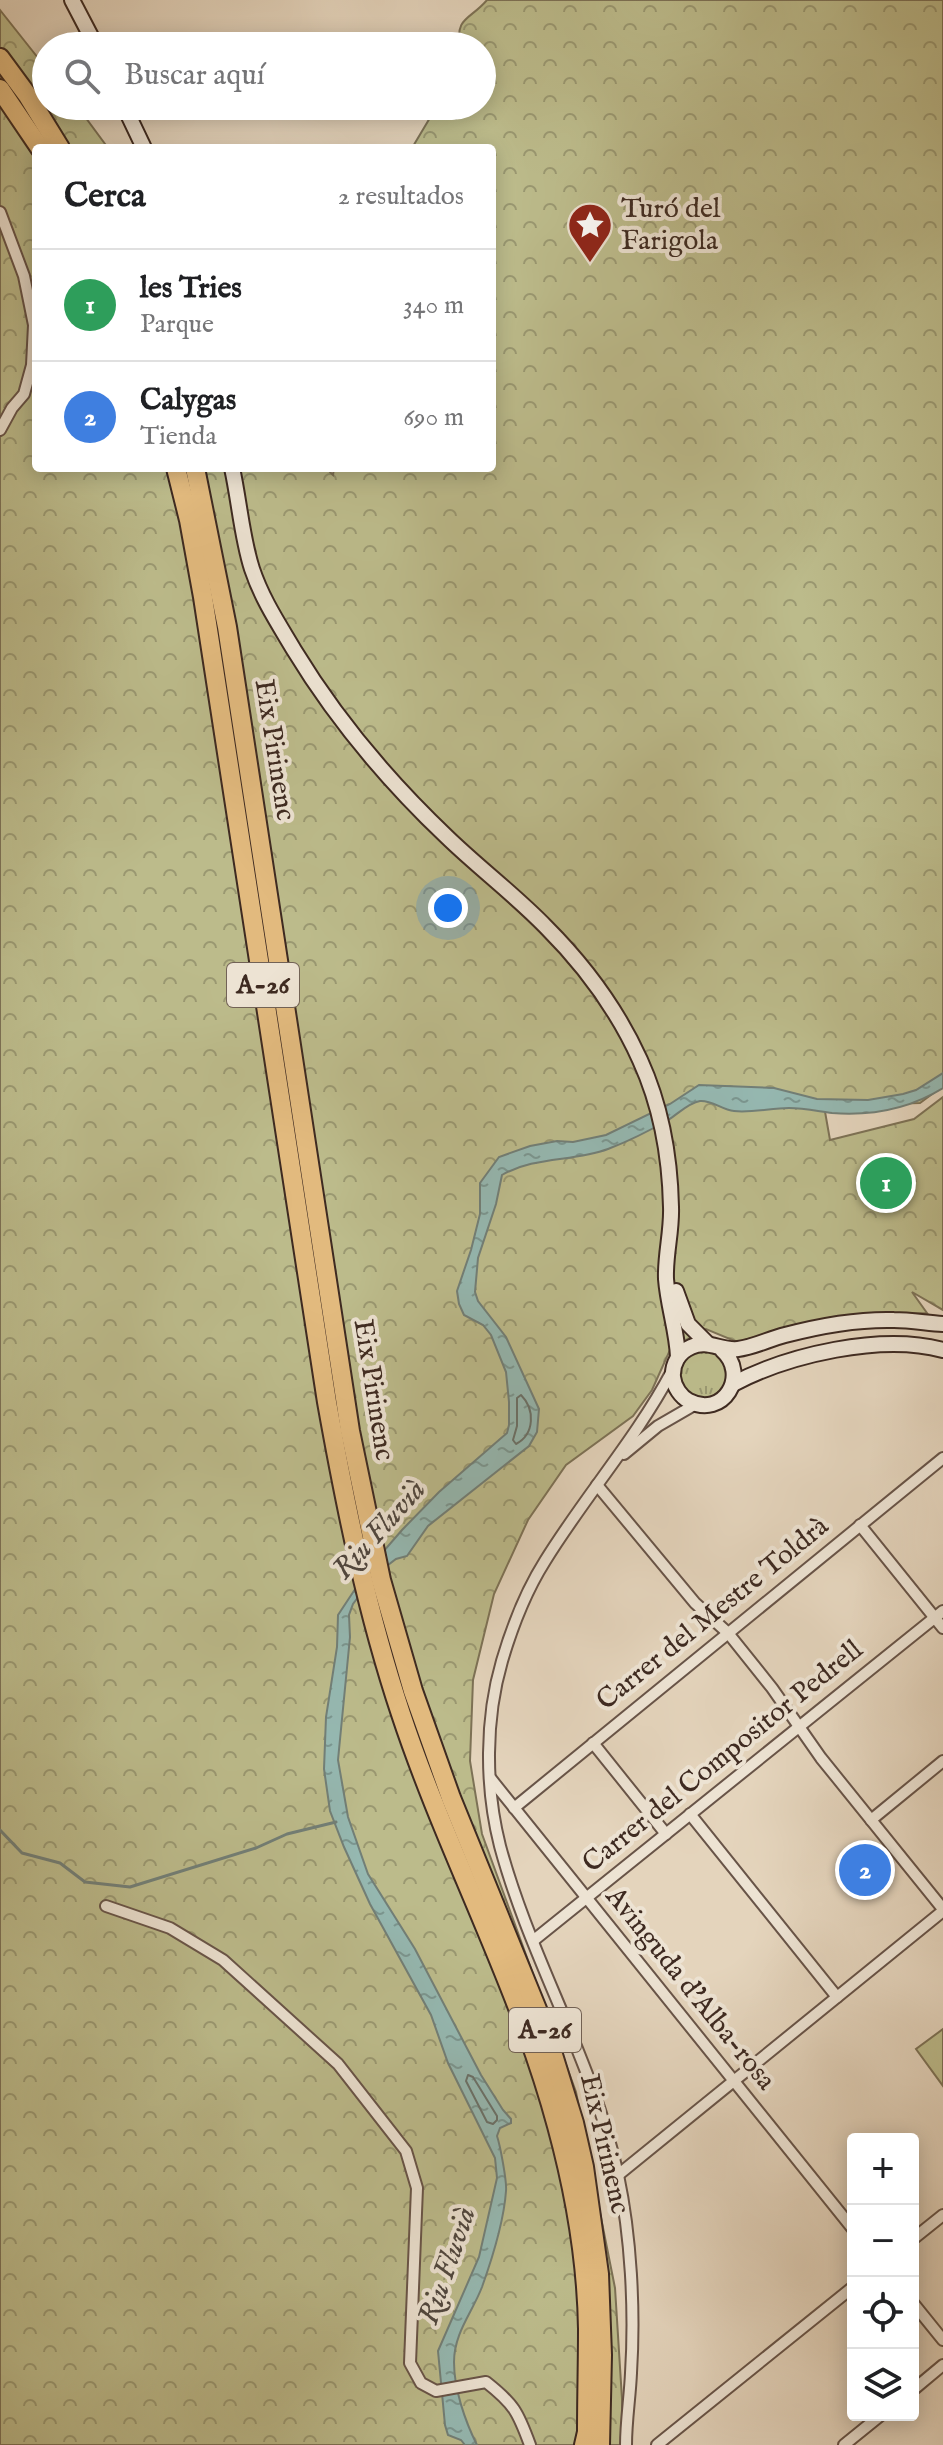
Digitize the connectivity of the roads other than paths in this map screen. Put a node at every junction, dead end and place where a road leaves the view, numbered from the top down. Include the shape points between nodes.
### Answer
1 (72, 0) edge
2 (89, 32) edge
3 (0, 58) edge
4 (0, 89) edge
5 (0, 102) edge
6 (32, 102) edge
7 (43, 120) edge
8 (131, 120) edge
9 (36, 144) edge
10 (36, 144) edge
11 (58, 144) edge
12 (142, 144) edge
13 (0, 212) edge
14 (32, 315) edge
15 (32, 365) edge
16 (0, 430) edge
17 (177, 472) edge
18 (196, 472) edge
19 (233, 472) edge
20 (670, 1240) junction
21 (943, 1324) edge
22 (715, 1347) junction
23 (943, 1350) edge
24 (676, 1363) junction
25 (733, 1384) junction
26 (696, 1404) junction
27 (619, 1457) junction
28 (943, 1458) edge
29 (597, 1485) junction
30 (860, 1525) junction
31 (939, 1614) edge
32 (943, 1628) edge
33 (728, 1633) junction
34 (799, 1727) junction
35 (593, 1743) junction
36 (943, 1761) edge
37 (491, 1779) junction
38 (514, 1808) junction
39 (690, 1814) junction
40 (871, 1820) junction
41 (666, 1834) junction
42 (586, 1898) junction
43 (106, 1906) dead end
44 (943, 1910) edge
45 (534, 1940) junction
46 (837, 1997) junction
47 (733, 2082) junction
48 (618, 2175) junction
49 (943, 2215) edge
50 (847, 2222) edge
51 (919, 2234) edge
52 (847, 2292) edge
53 (919, 2310) edge
54 (943, 2340) edge
55 (943, 2365) edge
56 (919, 2385) edge
57 (874, 2421) edge
58 (593, 2440) edge
59 (530, 2445) edge
60 (626, 2445) edge
61 (657, 2445) edge
62 (844, 2445) edge

1 - 2 street
3 - 6 highway
4 - 9 highway
5 - 10 highway
7 - 11 highway
8 - 12 street
13 - 14 street
15 - 16 street via 24,394
17 - 58 highway, Eix Pirinenc / A-26 via 210,642 346,1504 384,1660 419,1765 524,2023 558,2127 586,2290
18 - 58 highway, Eix Pirinenc / A-26 via 227,627 343,1385 381,1580 435,1755 545,2029 584,2167 599,2274 602,2355
19 - 20 street via 251,566 265,603 316,685 413,804 544,924 619,1017 655,1100 666,1146
20 - 22 street via 680,1308 688,1324
20 - 24 street via 666,1277
21 - 22 street via 894,1320 831,1325 745,1348
22 - 24 street via 691,1346
22 - 25 street via 734,1369
23 - 25 street via 877,1345 829,1351
24 - 26 street via 678,1391
24 - 27 street
25 - 26 street via 718,1402
26 - 27 street
27 - 29 street
28 - 30 street, Carrer del Mestre Toldrà
29 - 33 street via 695,1603
29 - 37 street via 544,1563 509,1638 491,1717
30 - 31 street
30 - 33 street, Carrer del Mestre Toldrà
31 - 32 street
31 - 34 street, Carrer del Compositor Pedrell
33 - 34 street
33 - 35 street, Carrer del Mestre Toldrà
34 - 39 street, Carrer del Compositor Pedrell
34 - 40 street
35 - 38 street, Carrer del Mestre Toldrà
35 - 41 street
36 - 40 street
37 - 38 street, Avinguda d'Alba-rosa
37 - 45 street via 500,1845
38 - 42 street, Avinguda d'Alba-rosa
39 - 41 street, Carrer del Compositor Pedrell
39 - 46 street
40 - 44 street
41 - 42 street, Carrer del Compositor Pedrell
42 - 45 street, Carrer del Compositor Pedrell
42 - 47 street, Avinguda d'Alba-rosa
43 - 59 street via 170,1928 223,1960 338,2064 406,2151 417,2188 410,2363 421,2383 436,2391 486,2382 509,2400
44 - 46 street
45 - 48 street via 590,2079
46 - 47 street
47 - 48 street
47 - 50 street, Avinguda d'Alba-rosa
48 - 60 street via 631,2289
49 - 51 street
52 - 61 street
53 - 54 street
55 - 56 street
57 - 62 street

